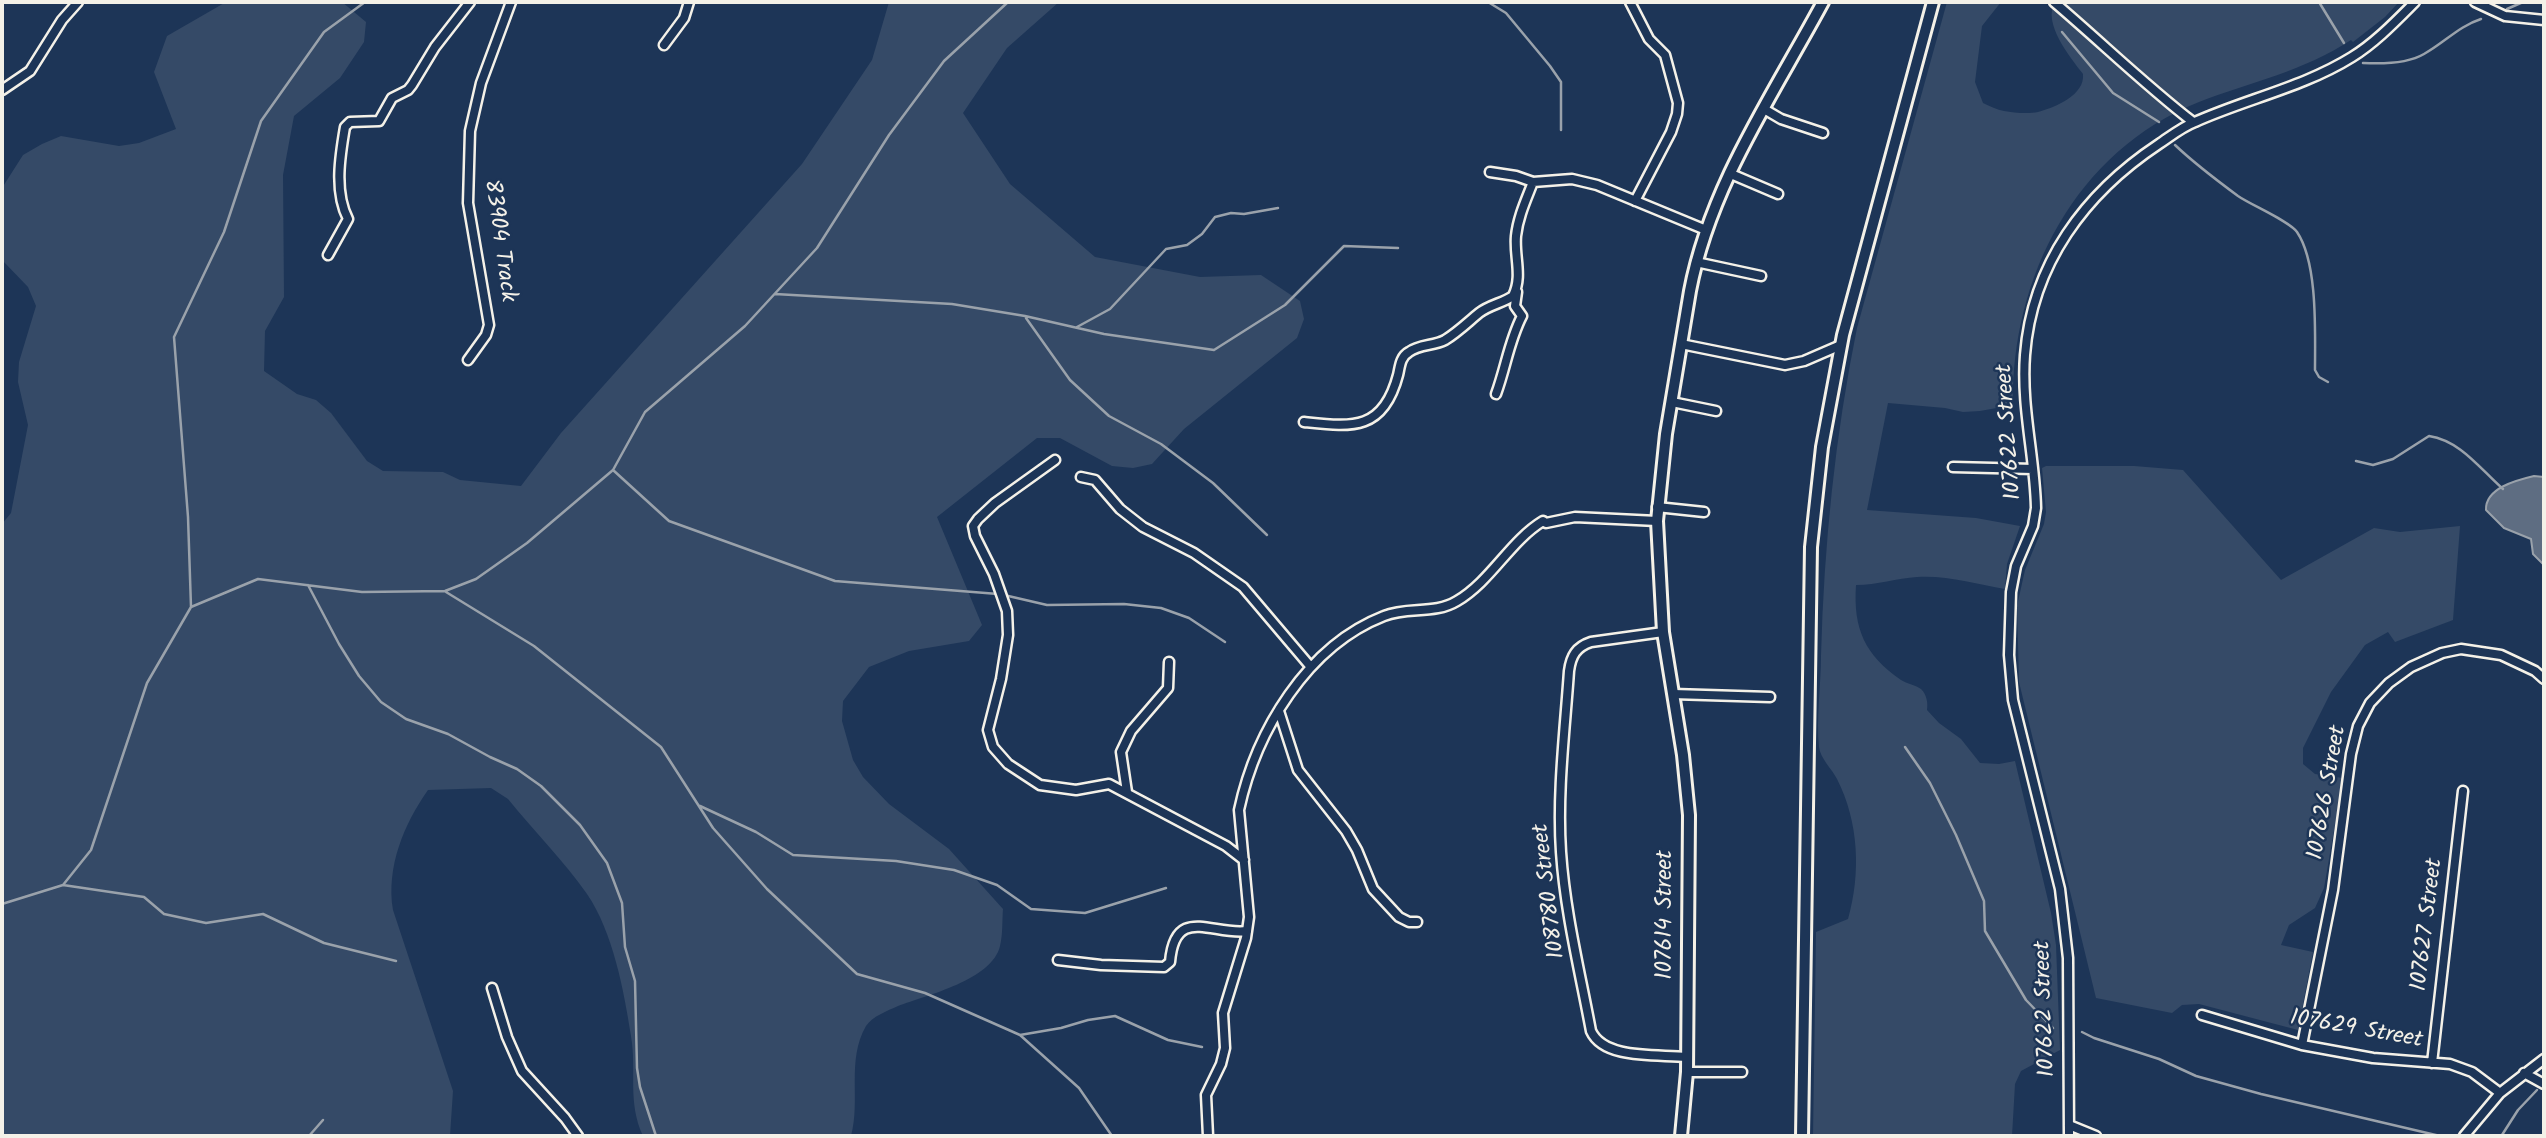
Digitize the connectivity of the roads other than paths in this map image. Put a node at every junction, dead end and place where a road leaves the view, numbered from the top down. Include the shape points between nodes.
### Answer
1 (78, 2) edge
2 (470, 2) edge
3 (511, 2) edge
4 (688, 2) edge
5 (1630, 2) edge
6 (1823, 2) edge
7 (1933, 2) edge
8 (2054, 2) edge
9 (2415, 2) edge
10 (2475, 2) edge
11 (2544, 20) edge
12 (664, 45) dead end
13 (2, 90) edge
14 (1764, 109) junction
15 (2193, 122) junction
16 (1823, 133) dead end
17 (1490, 173) dead end
18 (1731, 174) junction
19 (1532, 183) junction
20 (1778, 194) dead end
21 (1635, 201) junction
22 (1706, 230) junction
23 (328, 255) dead end
24 (1696, 262) junction
25 (1761, 276) dead end
26 (1517, 287) junction
27 (1681, 344) junction
28 (1842, 345) junction
29 (468, 360) dead end
30 (1496, 394) dead end
31 (1672, 402) junction
32 (1716, 411) dead end
33 (1304, 422) dead end
34 (1055, 460) dead end
35 (1953, 467) dead end
36 (2033, 469) junction
37 (1081, 477) dead end
38 (1657, 507) junction
39 (1704, 512) dead end
40 (1657, 521) junction
41 (1663, 632) junction
42 (1169, 663) dead end
43 (1310, 666) junction
44 (2544, 679) edge
45 (1673, 694) junction
46 (1770, 697) dead end
47 (1279, 711) junction
48 (2463, 790) dead end
49 (1127, 792) junction
50 (1244, 860) junction
51 (1417, 922) dead end
52 (1247, 931) junction
53 (1058, 960) dead end
54 (492, 988) dead end
55 (2202, 1015) dead end
56 (2302, 1045) junction
57 (1686, 1057) junction
58 (2544, 1059) edge
59 (2432, 1063) junction
60 (1687, 1072) junction
61 (1742, 1072) dead end
62 (2524, 1073) junction
63 (2540, 1081) edge
64 (2500, 1093) junction
65 (2069, 1125) junction
66 (578, 1136) edge
67 (1208, 1136) edge
68 (1681, 1136) edge
69 (1802, 1136) edge
70 (2069, 1136) edge
71 (2096, 1136) edge
72 (2464, 1136) edge

1 - 13 street via 30,71
2 - 23 street via 408,90 392,98 382,118 350,122 345,127 340,174 348,219
3 - 29 street, 83904 Track via 481,83 470,131 468,203 489,325
4 - 12 street via 688,12
5 - 21 street via 1649,39 1665,55 1678,103 1671,132
6 - 14 street, 107614 Street
7 - 28 street
8 - 15 street
9 - 15 street, 107622 Street via 2351,58
10 - 11 street via 2505,16
14 - 16 street
14 - 18 street, 107614 Street
15 - 36 street, 107622 Street via 2111,180 2078,216 2048,268 2031,318 2025,355
17 - 19 street
18 - 20 street
18 - 22 street, 107614 Street
19 - 21 street via 1579,180
19 - 26 street via 1516,236
21 - 22 street
22 - 24 street, 107614 Street
24 - 25 street
24 - 27 street, 107614 Street
26 - 30 street via 1515,306 1522,316
26 - 33 street via 1513,296 1482,311 1444,340 1409,351 1400,363 1392,393 1370,418 1343,427
27 - 28 street via 1785,365
27 - 31 street, 107614 Street
28 - 69 street via 1822,447 1811,547
31 - 32 street
31 - 38 street, 107614 Street
34 - 49 street via 995,503 973,526 1007,611 1008,635 989,739 1008,764 1044,786 1076,790 1106,784
35 - 36 street
36 - 65 street, 107622 Street via 2036,508 2012,585 2009,672 2060,889 2068,958
37 - 43 street via 1096,480 1120,509 1143,527 1194,553 1243,587
38 - 39 street
38 - 40 street, 107614 Street
40 - 41 street, 107614 Street
40 - 43 street via 1575,517 1543,521 1455,603 1386,615
41 - 45 street, 107614 Street
41 - 57 street, 108780 Street via 1591,642 1573,655 1561,854 1595,1039 1612,1050
42 - 49 street via 1168,688 1131,731 1121,752
43 - 47 street
44 - 56 street, 107626 Street via 2501,655 2461,649 2411,667 2370,703 2351,754 2333,890
45 - 46 street
45 - 57 street, 107614 Street via 1689,814
47 - 50 street via 1242,796
47 - 51 street via 1298,770 1346,831 1373,889 1399,917
48 - 59 street, 107627 Street
49 - 50 street
50 - 52 street via 1249,892
52 - 53 street via 1190,927 1175,939 1170,962 1164,967
52 - 67 street via 1223,1013 1225,1048 1206,1095
54 - 66 street via 522,1071
55 - 56 street, 107629 Street
56 - 59 street, 107629 Street
57 - 60 street, 107614 Street
58 - 62 street
59 - 64 street, 107629 Street via 2472,1072
60 - 61 street
60 - 68 street, 107614 Street
62 - 63 street
62 - 64 street
64 - 72 street
65 - 70 street, 107622 Street
65 - 71 street

